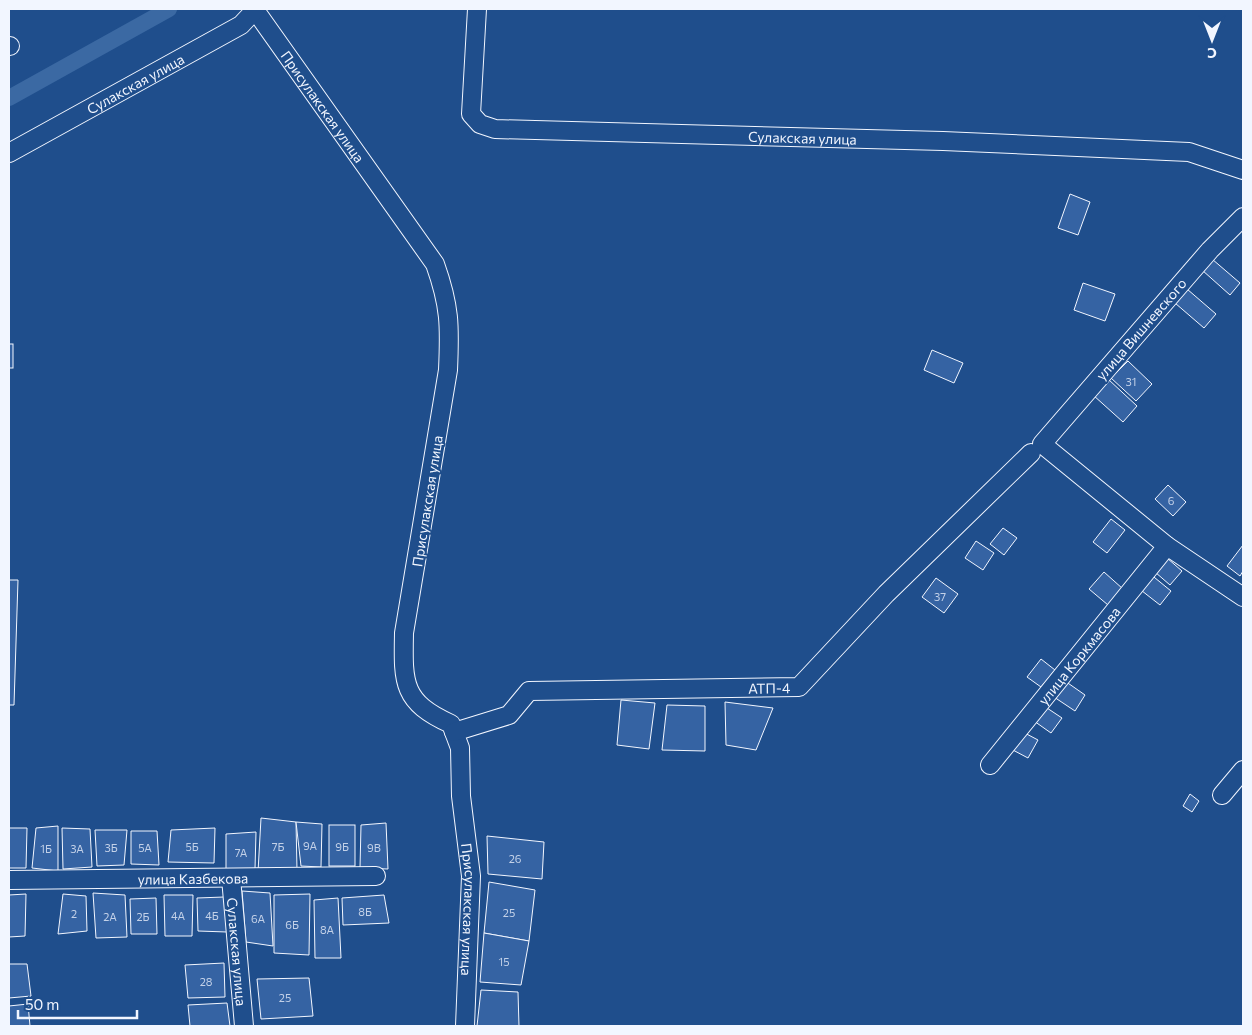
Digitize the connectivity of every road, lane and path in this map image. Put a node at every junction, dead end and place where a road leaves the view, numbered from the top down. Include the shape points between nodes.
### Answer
1 (256, 9) edge
2 (477, 9) edge
3 (9, 152) edge
4 (1243, 170) edge
5 (1243, 217) edge
6 (1036, 448) junction
7 (1167, 546) junction
8 (1243, 597) edge
9 (454, 732) junction
10 (990, 765) dead end
11 (1243, 770) edge
12 (1222, 795) dead end
13 (376, 876) dead end
14 (231, 878) junction
15 (9, 880) edge
16 (244, 1026) edge
17 (465, 1026) edge

1 - 3 street, Сулакская улица via 241,24
1 - 9 street, Присулакская улица via 435,264 445,294 450,326 448,370 404,632 403,669 413,700 431,715 451,724
2 - 4 street, Сулакская улица via 470,114 480,124 495,130 943,141 1189,152
5 - 6 street, улица Вишневского via 1210,250
6 - 7 street
6 - 9 street, АТП-4 via 886,594 800,687 529,691 508,715
7 - 8 street
7 - 10 street, улица Коркмасова
9 - 17 street, Присулакская улица via 460,748 461,796 471,876
11 - 12 street
13 - 14 street, улица Казбекова
14 - 15 street, улица Казбекова
14 - 16 street, Сулакская улица

